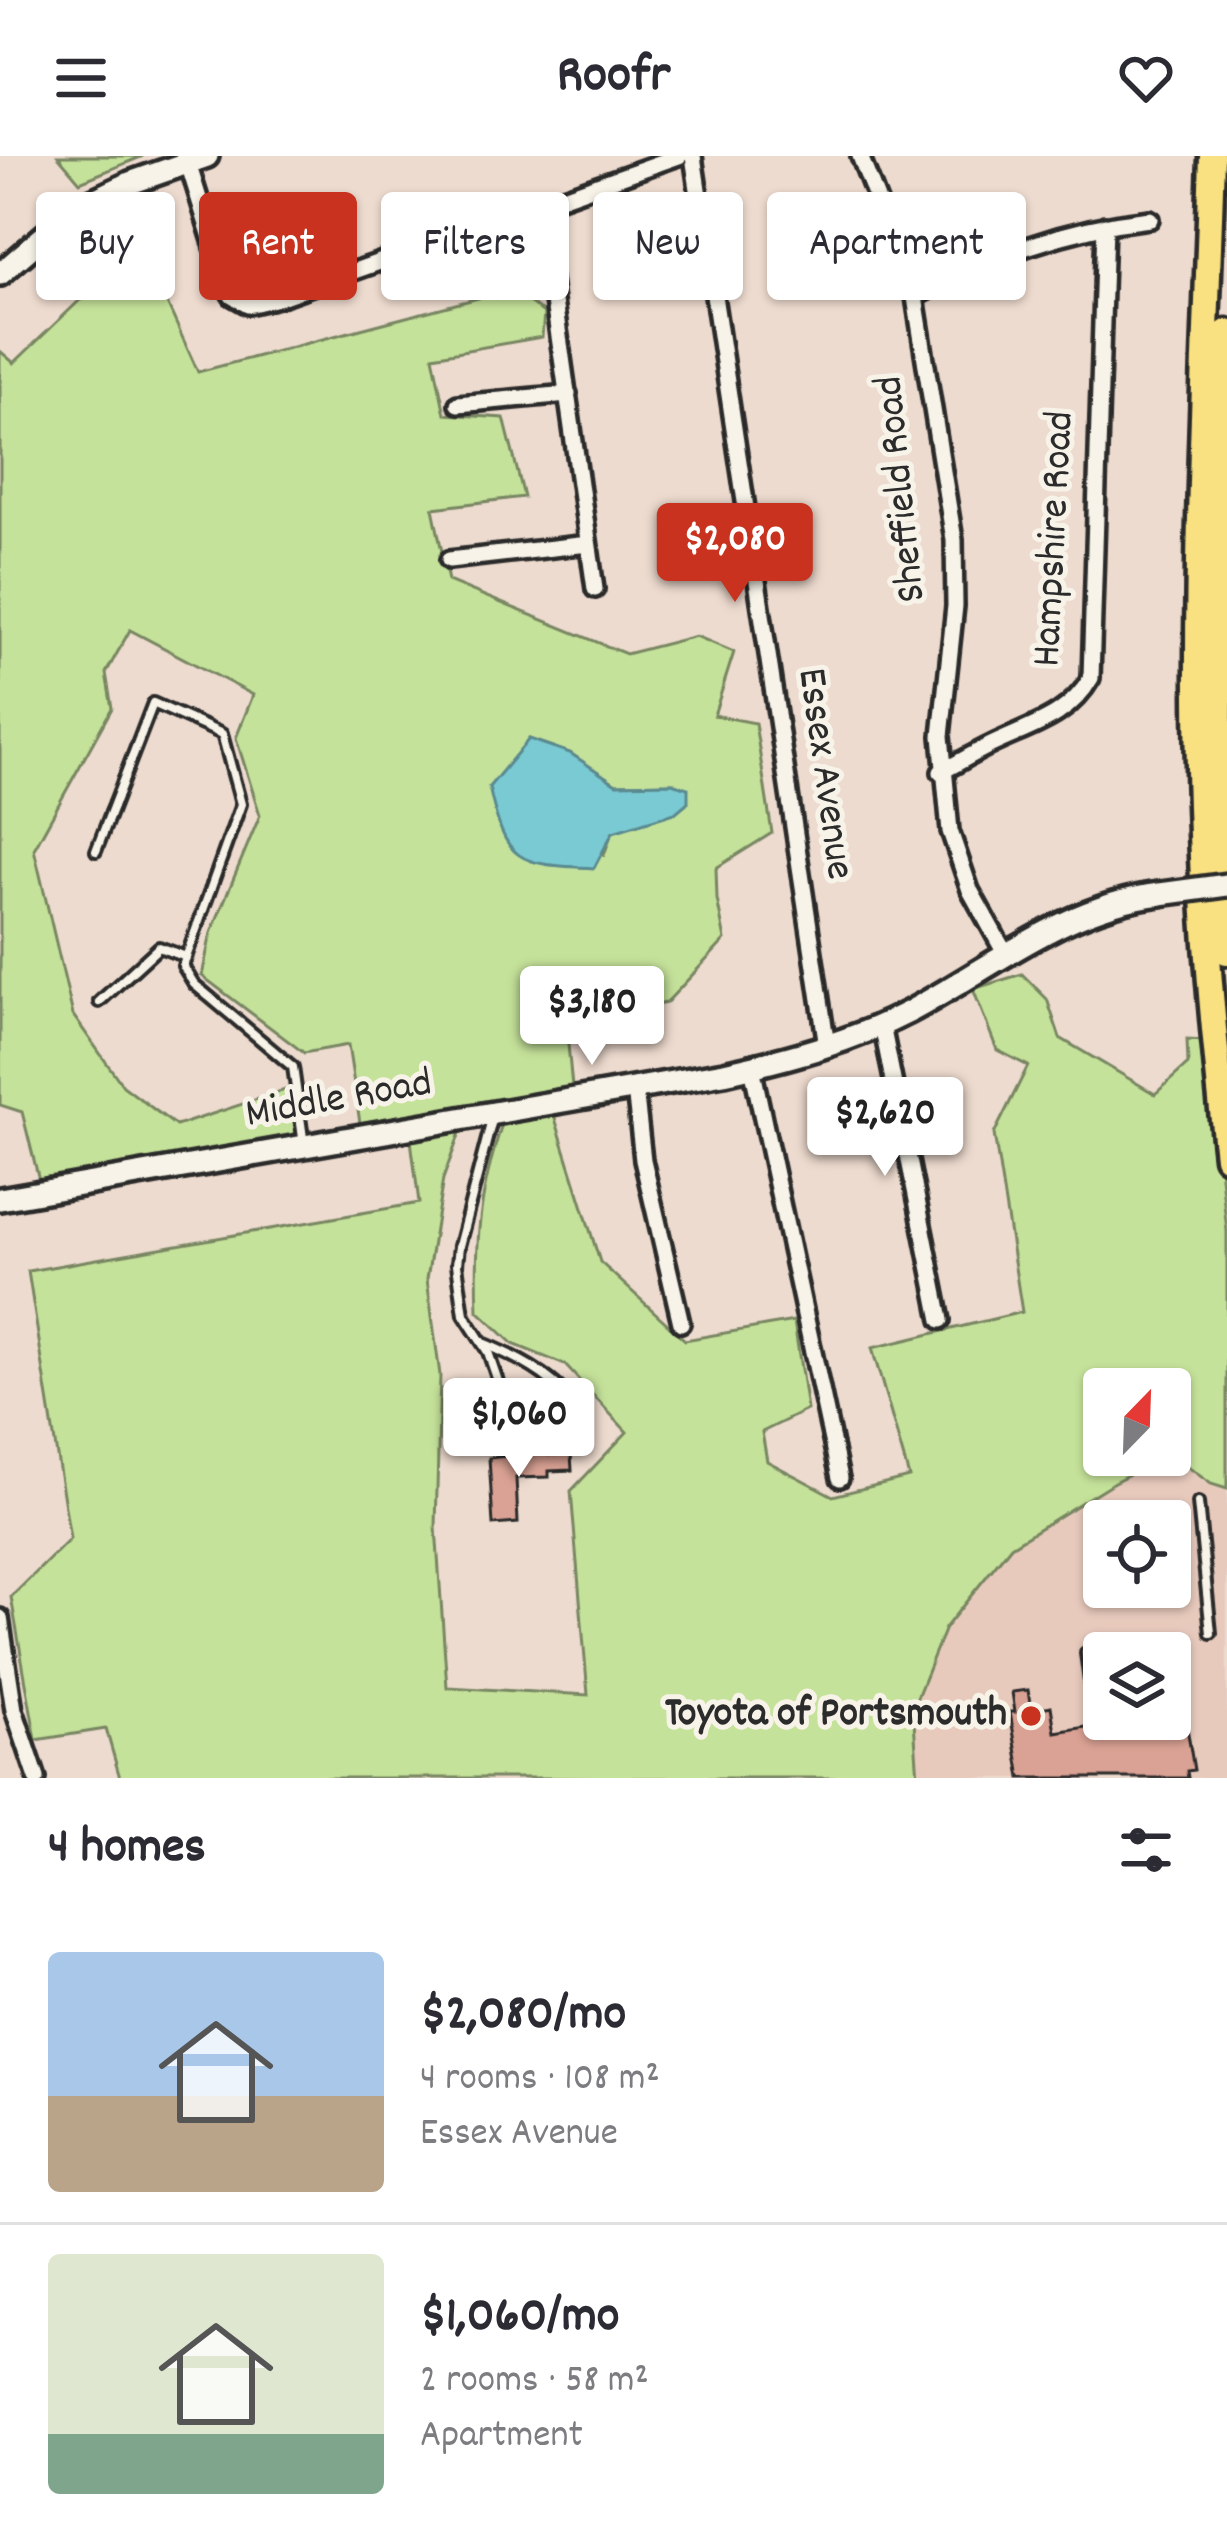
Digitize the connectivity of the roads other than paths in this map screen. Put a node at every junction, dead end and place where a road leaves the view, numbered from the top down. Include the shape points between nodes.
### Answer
1 (679, 156) edge
2 (693, 156) edge
3 (860, 156) edge
4 (1212, 156) edge
5 (198, 159) edge
6 (874, 192) edge
7 (569, 193) edge
8 (1150, 219) dead end
9 (1105, 225) junction
10 (1026, 246) edge
11 (381, 261) edge
12 (0, 274) edge
13 (554, 300) edge
14 (915, 300) edge
15 (1227, 332) edge
16 (568, 394) junction
17 (458, 404) dead end
18 (588, 544) junction
19 (449, 560) dead end
20 (596, 589) dead end
21 (941, 772) junction
22 (96, 851) dead end
23 (1227, 886) edge
24 (1227, 952) edge
25 (1006, 955) junction
26 (186, 957) junction
27 (99, 1002) dead end
28 (882, 1025) junction
29 (826, 1046) junction
30 (752, 1067) junction
31 (635, 1089) junction
32 (494, 1114) junction
33 (304, 1146) junction
34 (1227, 1157) edge
35 (0, 1199) edge
36 (941, 1320) dead end
37 (681, 1323) dead end
38 (485, 1344) junction
39 (840, 1478) dead end
40 (1198, 1503) dead end
41 (0, 1618) edge
42 (1211, 1633) dead end
43 (37, 1778) edge

1 - 7 street
2 - 29 street, Essex Avenue
3 - 6 street, Sheffield Road
4 - 34 main road via 1200,774
5 - 11 street via 226,286 240,302 278,298
5 - 12 main road via 77,208
8 - 9 street
9 - 10 street
9 - 21 street, Hampshire Road via 1091,678 1052,719
13 - 16 street
14 - 21 street, Sheffield Road via 956,573
15 - 24 main road via 1219,760
16 - 17 street
16 - 18 street
18 - 19 street
18 - 20 street
21 - 25 street, Sheffield Road via 958,862
22 - 26 lane via 153,703 222,734 241,804
23 - 25 main road, Middle Road, bridge via 1088,911
25 - 28 main road, Middle Road
26 - 27 lane via 158,947
26 - 33 lane via 194,984 293,1067
28 - 29 main road, Middle Road
28 - 36 street
29 - 30 main road, Middle Road
30 - 31 main road, Middle Road
30 - 39 street
31 - 32 main road, Middle Road
31 - 37 street
32 - 33 main road, Middle Road
32 - 38 lane via 457,1264 464,1315
33 - 35 main road, Middle Road
38 - 38 lane via 502,1415 520,1438 580,1436 586,1420 568,1394
40 - 42 lane
41 - 43 street via 14,1710

